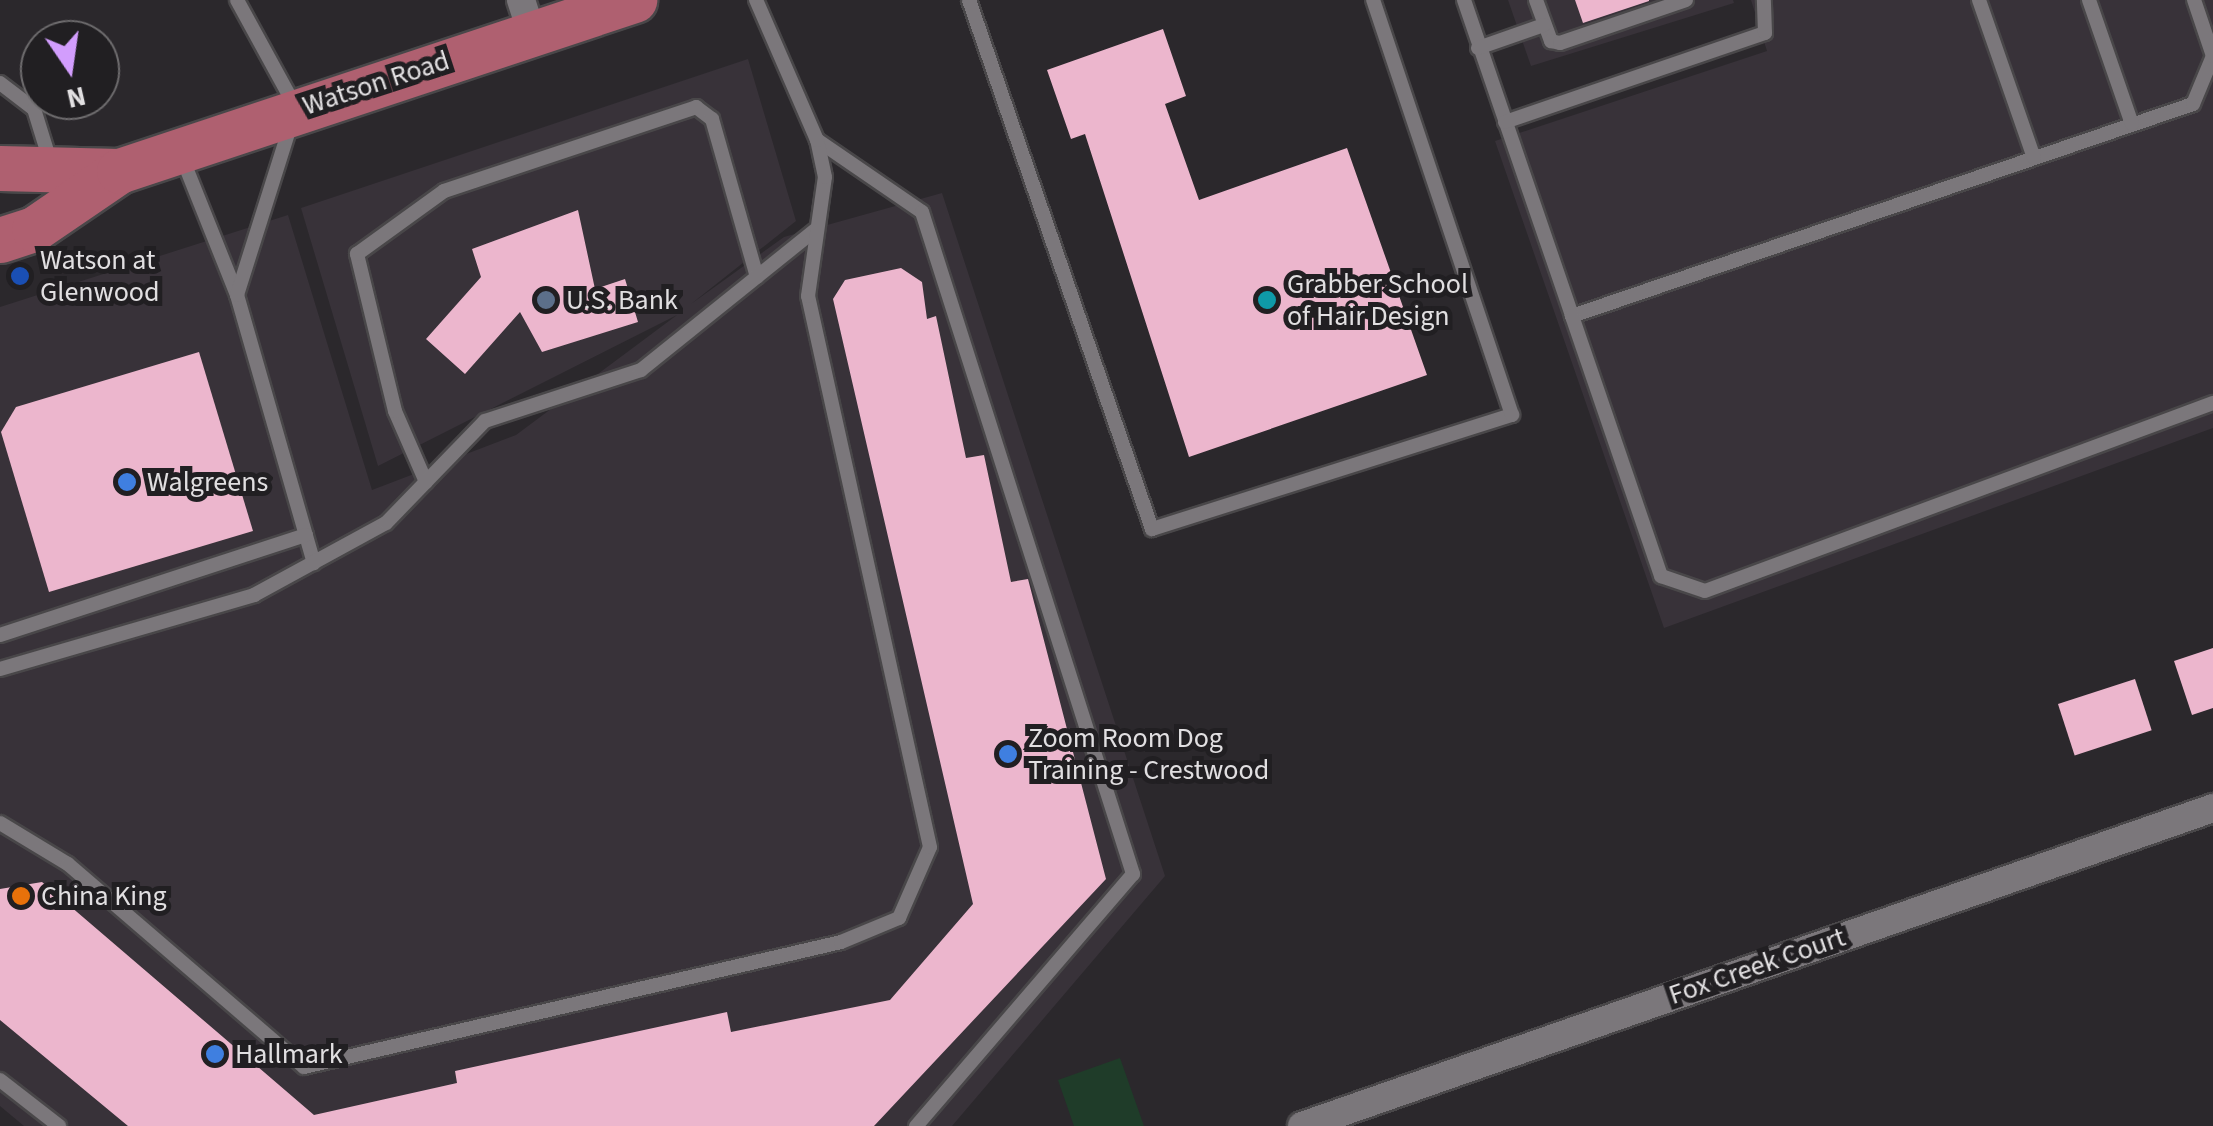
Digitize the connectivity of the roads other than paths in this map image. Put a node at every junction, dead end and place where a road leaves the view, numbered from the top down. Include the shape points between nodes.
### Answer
1 (236, 0) edge
2 (756, 0) edge
3 (969, 0) edge
4 (1372, 0) edge
5 (1464, 0) edge
6 (1536, 0) edge
7 (1686, 0) edge
8 (1764, 0) edge
9 (1979, 0) edge
10 (2089, 0) edge
11 (2194, 0) edge
12 (608, 4) edge
13 (526, 16) edge
14 (1544, 25) junction
15 (1478, 48) junction
16 (0, 83) edge
17 (297, 109) junction
18 (1505, 122) junction
19 (2132, 124) junction
20 (818, 140) junction
21 (180, 150) junction
22 (2034, 158) junction
23 (52, 164) junction
24 (0, 168) edge
25 (119, 171) junction
26 (816, 229) junction
27 (0, 240) edge
28 (757, 277) junction
29 (236, 295) junction
30 (1572, 316) junction
31 (2213, 403) edge
32 (426, 482) junction
33 (306, 535) junction
34 (314, 562) junction
35 (0, 635) edge
36 (0, 668) edge
37 (2213, 808) edge
38 (0, 823) edge
39 (0, 1080) edge
40 (59, 1126) edge
41 (916, 1126) edge
42 (1302, 1126) edge

1 - 17 lane
2 - 20 lane
3 - 4 lane via 1152,530 1512,415
5 - 15 lane
6 - 14 lane
7 - 14 lane via 1560,43
8 - 18 lane via 1765,33
9 - 22 lane
10 - 19 lane
11 - 19 lane via 2213,56 2193,104
12 - 13 main road, Watson Road
13 - 17 main road, Watson Road
14 - 15 lane
15 - 18 lane
16 - 23 lane via 34,109
17 - 21 main road, Watson Road
17 - 29 lane
18 - 30 lane
19 - 22 lane
20 - 26 lane via 824,177
20 - 41 lane via 922,212 1133,874
21 - 25 main road, Watson Road
21 - 29 lane
22 - 30 lane
23 - 24 main road, Watson Road
23 - 25 main road, Watson Road
25 - 27 main road, Watson Road via 34,229
26 - 28 lane
26 - 38 lane via 808,296 930,846 899,918 841,942 304,1067 68,864
28 - 32 lane via 641,370 485,421
28 - 32 lane via 712,119 696,107 444,191 358,254 395,411
29 - 33 lane
30 - 31 lane via 1661,576 1705,591
32 - 34 lane via 386,523
33 - 34 lane
33 - 35 lane
34 - 36 lane via 254,595
37 - 42 street, Fox Creek Court
39 - 40 lane

